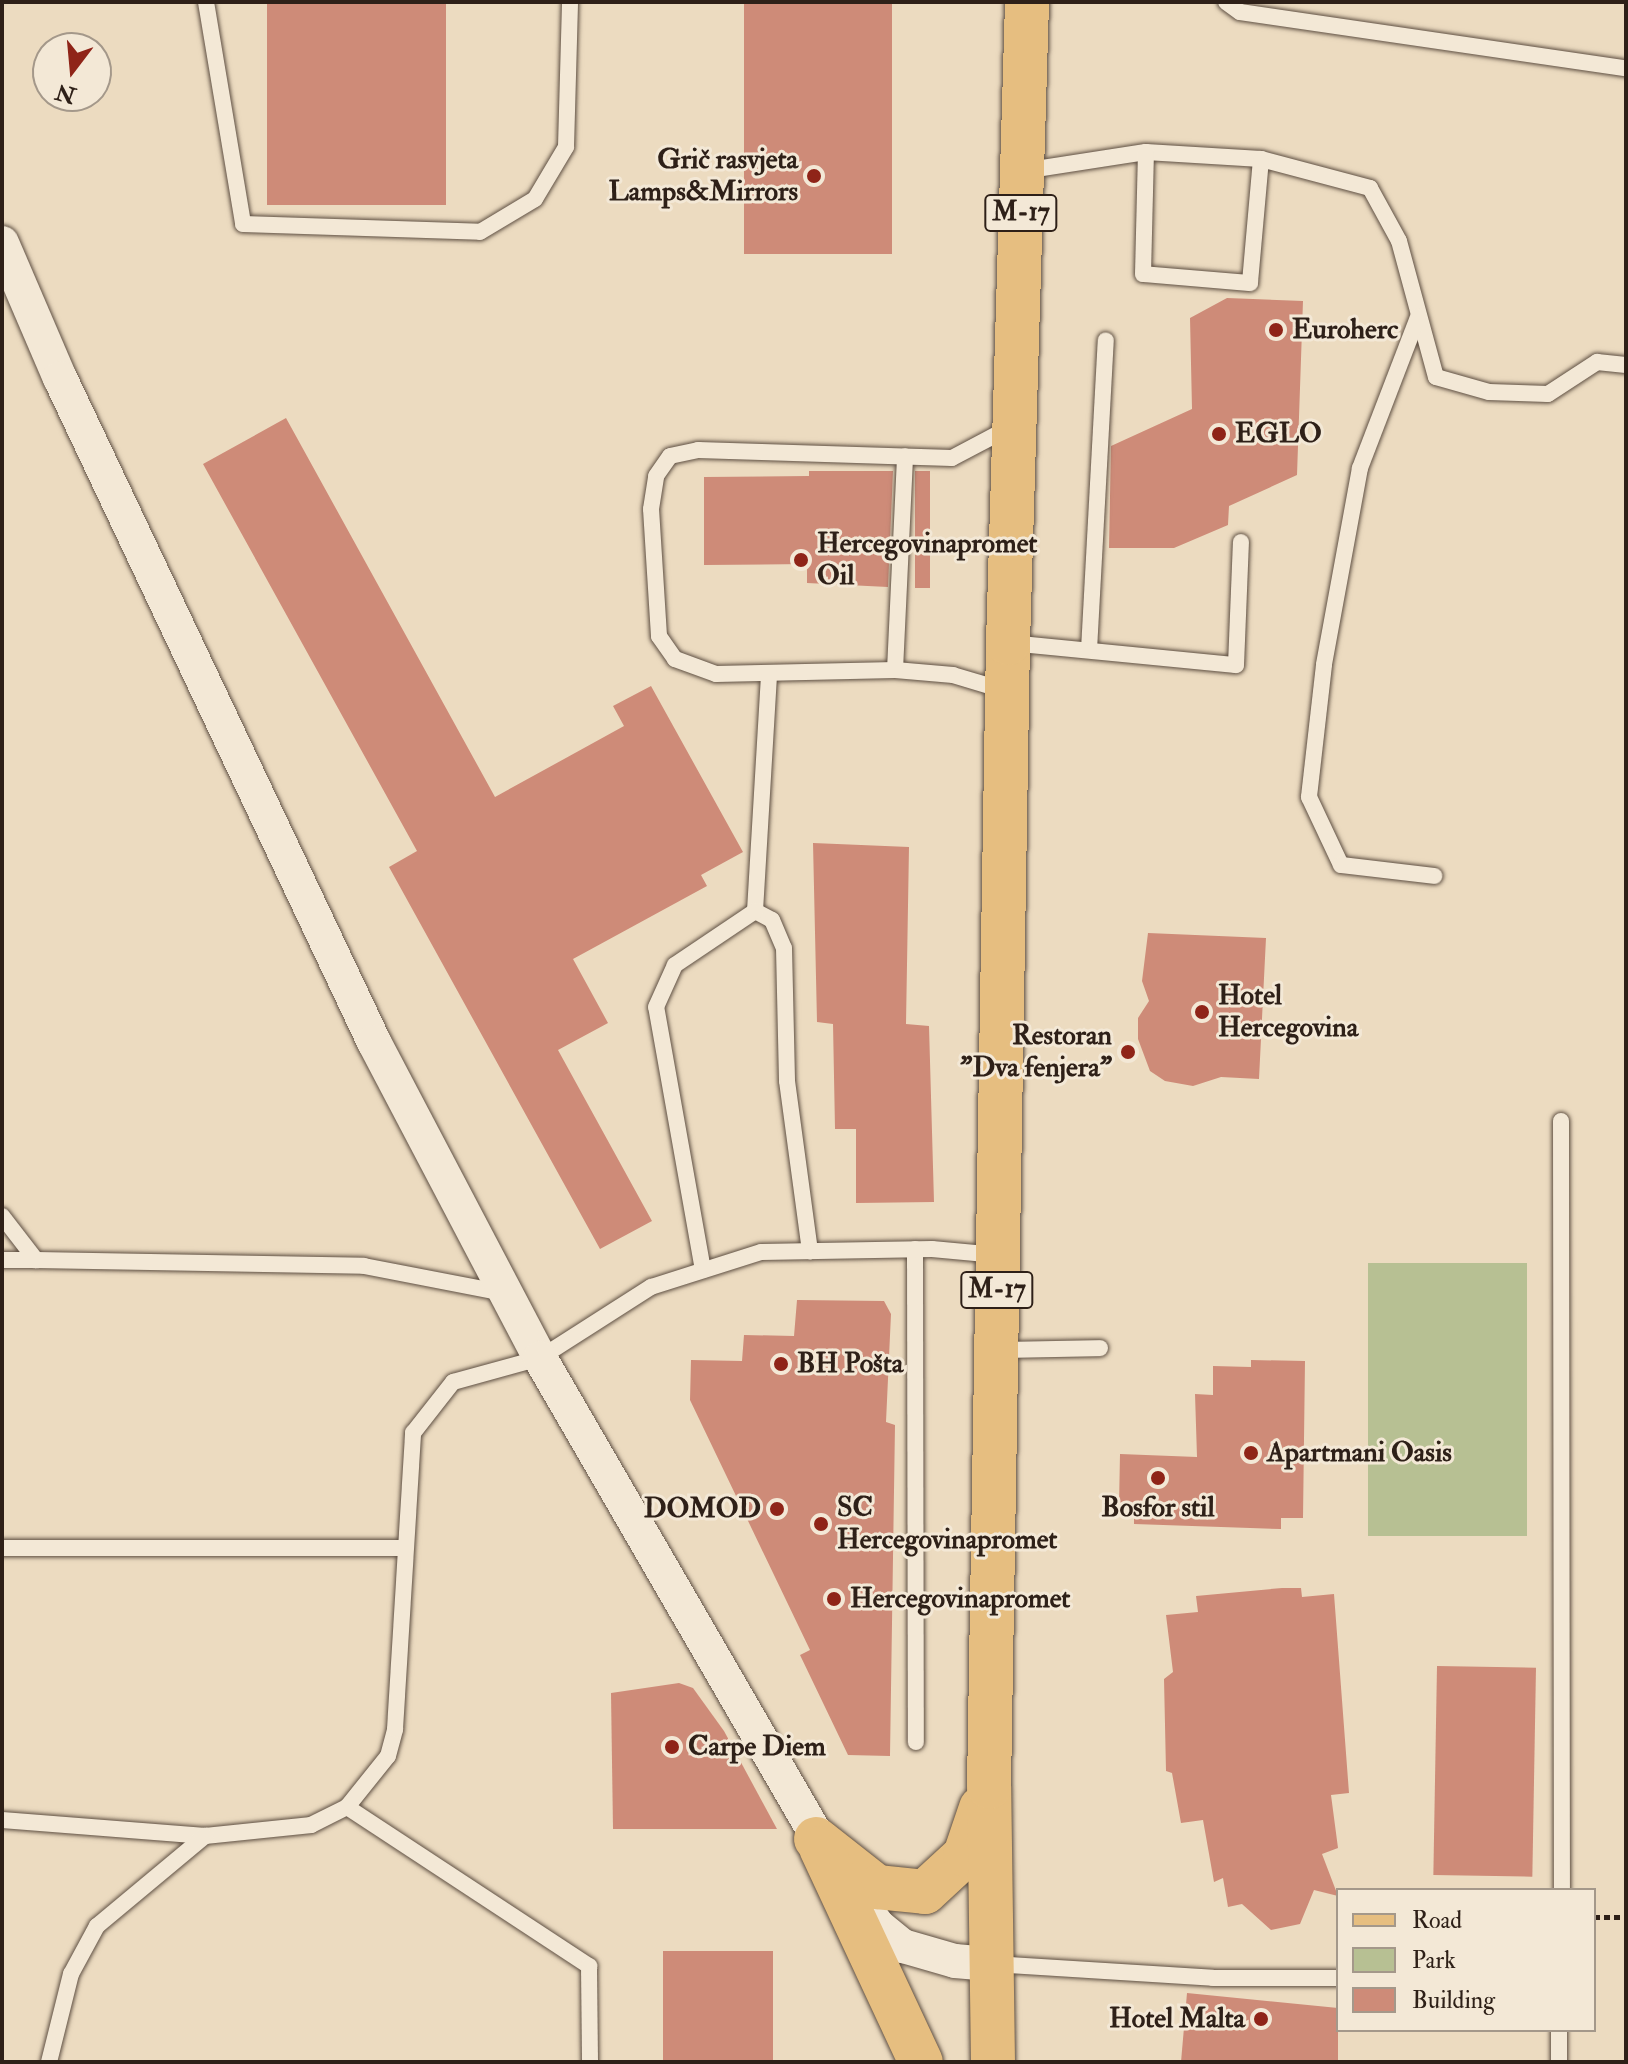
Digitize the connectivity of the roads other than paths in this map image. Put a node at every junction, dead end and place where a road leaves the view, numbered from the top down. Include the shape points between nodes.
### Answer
1 (206, 2) edge
2 (570, 2) edge
3 (1027, 2) edge
4 (1226, 2) edge
5 (1626, 68) edge
6 (1146, 152) junction
7 (1261, 159) junction
8 (1022, 171) junction
9 (2, 243) edge
10 (1418, 317) junction
11 (1106, 340) dead end
12 (1626, 365) edge
13 (1015, 424) junction
14 (905, 456) junction
15 (1241, 542) dead end
16 (1008, 643) junction
17 (1089, 650) junction
18 (895, 670) junction
19 (769, 673) junction
20 (1008, 692) junction
21 (1434, 876) dead end
22 (755, 911) junction
23 (1561, 1121) dead end
24 (2, 1216) edge
25 (915, 1249) junction
26 (810, 1251) junction
27 (998, 1255) junction
28 (2, 1260) edge
29 (36, 1260) junction
30 (703, 1270) junction
31 (506, 1294) junction
32 (1100, 1348) dead end
33 (996, 1350) junction
34 (540, 1358) junction
35 (2, 1548) edge
36 (403, 1548) junction
37 (916, 1742) dead end
38 (989, 1787) junction
39 (347, 1807) junction
40 (2, 1820) edge
41 (205, 1836) junction
42 (816, 1839) junction
43 (1562, 1888) edge
44 (991, 1964) junction
45 (1336, 1978) edge
46 (1559, 2032) edge
47 (49, 2062) edge
48 (590, 2062) edge
49 (921, 2062) edge
50 (993, 2062) edge
51 (1559, 2062) edge

1 - 2 lane via 243,224 480,232 535,199 566,147
3 - 8 main road, M-17
4 - 5 lane via 1240,12
6 - 7 lane
6 - 7 lane via 1143,274 1250,283
6 - 8 lane
7 - 10 lane via 1370,188 1399,241
8 - 13 main road, M-17
9 - 31 street via 226,735 374,1042
10 - 12 lane via 1436,377 1489,392 1548,394 1597,362
10 - 21 lane via 1360,468 1324,665 1309,797 1341,865
11 - 17 lane
13 - 14 lane via 952,458
13 - 16 main road, M-17
14 - 18 lane
14 - 19 lane via 698,450 670,456 656,476 651,509 659,636 675,659 716,674
15 - 17 lane via 1236,665
16 - 17 lane
16 - 20 main road, M-17
18 - 19 lane
18 - 20 lane via 953,675
19 - 22 lane
20 - 27 main road, M-17
22 - 26 lane via 772,920 784,948 787,1081
22 - 30 lane via 675,965 656,1007
23 - 43 lane
24 - 29 lane
25 - 26 lane
25 - 27 lane
25 - 37 lane
26 - 30 lane via 761,1252
27 - 33 main road, M-17
28 - 29 lane
29 - 31 lane via 364,1266
30 - 34 lane via 651,1287
31 - 34 street
32 - 33 lane
33 - 38 main road, M-17
34 - 36 lane via 453,1382 413,1433
34 - 42 street
35 - 36 lane
36 - 39 lane via 395,1729 381,1768
38 - 42 main road via 965,1855 925,1892 877,1887
38 - 44 main road, M-17
39 - 41 lane via 311,1825
39 - 48 lane via 589,1966
40 - 41 lane
41 - 47 lane via 97,1926 71,1974
42 - 44 street via 878,1926 903,1946 955,1961
42 - 49 main road
44 - 45 lane via 1213,1978
44 - 50 main road, M-17
46 - 51 lane

